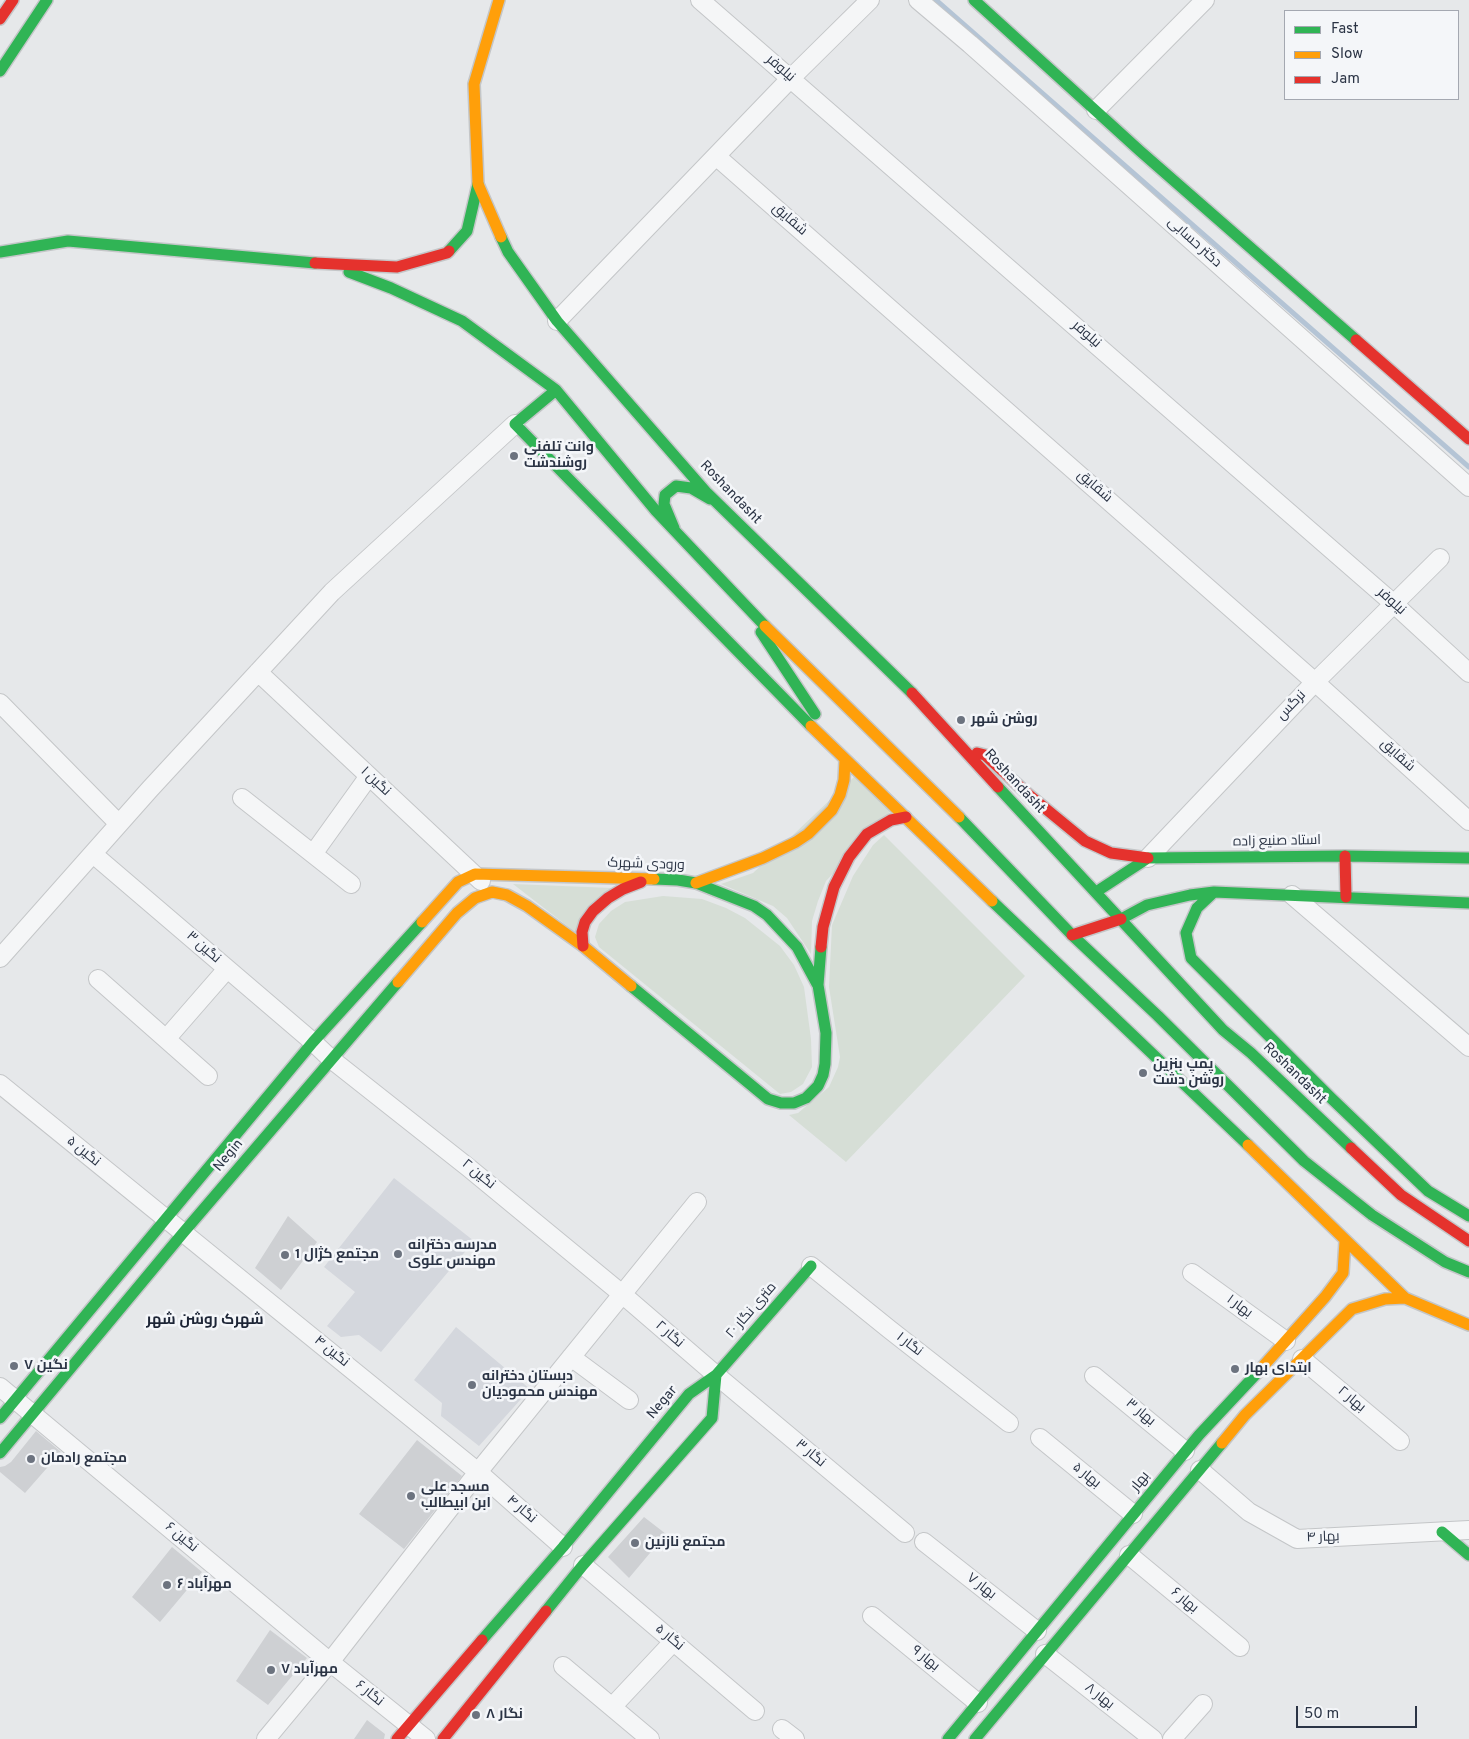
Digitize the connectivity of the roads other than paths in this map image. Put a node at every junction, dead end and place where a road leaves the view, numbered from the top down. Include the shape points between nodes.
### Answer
1 (13, 0) edge
2 (47, 0) edge
3 (499, 0) edge
4 (700, 0) edge
5 (870, 0) edge
6 (918, 0) edge
7 (974, 0) edge
8 (1205, 0) edge
9 (0, 18) edge
10 (0, 70) edge
11 (791, 78) junction
12 (1096, 110) junction
13 (716, 156) junction
14 (478, 184) junction
15 (0, 252) edge
16 (329, 264) junction
17 (558, 321) junction
18 (556, 390) junction
19 (515, 424) junction
20 (1469, 439) edge
21 (1469, 487) edge
22 (718, 503) junction
23 (676, 532) junction
24 (1440, 558) dead end
25 (740, 600) junction
26 (1394, 604) junction
27 (258, 672) junction
28 (1469, 673) edge
29 (1315, 682) junction
30 (0, 703) edge
31 (964, 750) junction
32 (845, 760) junction
33 (369, 776) junction
34 (242, 798) dead end
35 (906, 817) junction
36 (1469, 821) edge
37 (119, 824) junction
38 (93, 854) junction
39 (313, 854) junction
40 (1345, 856) junction
41 (1148, 858) junction
42 (1469, 858) edge
43 (475, 874) junction
44 (645, 880) junction
45 (696, 883) junction
46 (351, 884) dead end
47 (492, 892) junction
48 (1214, 892) junction
49 (1292, 895) junction
50 (1093, 896) junction
51 (1346, 897) junction
52 (1469, 903) edge
53 (1081, 918) dead end
54 (1121, 919) junction
55 (1072, 935) junction
56 (583, 946) junction
57 (0, 958) edge
58 (227, 969) junction
59 (98, 979) dead end
60 (818, 985) junction
61 (1250, 1035) junction
62 (166, 1039) junction
63 (313, 1042) junction
64 (1469, 1048) edge
65 (331, 1059) junction
66 (208, 1076) dead end
67 (0, 1084) edge
68 (1260, 1116) junction
69 (1254, 1150) junction
70 (697, 1202) dead end
71 (1469, 1216) edge
72 (166, 1219) junction
73 (183, 1233) junction
74 (1469, 1241) edge
75 (1345, 1242) junction
76 (811, 1266) joint
77 (1469, 1272) edge
78 (1192, 1274) dead end
79 (622, 1294) junction
80 (1405, 1298) junction
81 (1469, 1325) edge
82 (1286, 1341) junction
83 (571, 1357) junction
84 (1302, 1359) junction
85 (716, 1375) junction
86 (1094, 1376) dead end
87 (0, 1387) edge
88 (15, 1400) junction
89 (629, 1400) dead end
90 (32, 1413) junction
91 (0, 1418) edge
92 (1008, 1423) dead end
93 (1040, 1438) dead end
94 (1400, 1441) dead end
95 (1185, 1451) junction
96 (0, 1453) edge
97 (1200, 1470) junction
98 (478, 1472) junction
99 (1133, 1514) junction
100 (1469, 1530) edge
101 (905, 1532) dead end
102 (1442, 1532) junction
103 (924, 1542) dead end
104 (1128, 1555) junction
105 (573, 1556) junction
106 (1469, 1556) edge
107 (872, 1616) dead end
108 (1033, 1636) junction
109 (673, 1642) junction
110 (1240, 1647) dead end
111 (1045, 1654) junction
112 (330, 1662) junction
113 (563, 1666) dead end
114 (978, 1702) junction
115 (1203, 1704) dead end
116 (612, 1707) junction
117 (755, 1710) dead end
118 (403, 1732) edge
119 (266, 1739) edge
120 (426, 1739) edge
121 (443, 1739) edge
122 (650, 1739) edge
123 (948, 1739) edge
124 (975, 1739) edge
125 (1153, 1739) edge
126 (1172, 1739) edge

1 - 9 main road
2 - 10 main road
3 - 14 main road via 474,84
4 - 11 street, نیلوفر
5 - 11 street
6 - 21 street, دکتر حسابی
7 - 12 main road
8 - 12 street
11 - 13 street
11 - 26 street, نیلوفر
12 - 20 main road
13 - 17 street
13 - 29 street, شقایق
14 - 16 main road via 468,231 447,253 397,267
14 - 17 main road, Roshandasht via 508,252
15 - 16 main road via 68,241
16 - 18 main road via 462,321
17 - 22 main road, Roshandasht
18 - 19 main road
18 - 23 main road
19 - 27 street via 332,592
19 - 32 main road
22 - 23 main road via 691,488 676,486 665,495 664,504
22 - 31 main road, Roshandasht via 902,683
23 - 25 main road
24 - 26 street, نرگس
25 - 32 main road
25 - 55 main road via 931,788
26 - 28 street, نیلوفر
26 - 29 street, نرگس
27 - 33 street, نگین ۱
27 - 37 street
29 - 36 street, شقایق
29 - 41 street, نرگس
30 - 37 street
31 - 41 main road, استاد صنیع زاده via 985,755 1084,841 1110,853
31 - 50 main road, Roshandasht
32 - 35 main road
32 - 45 main road, ورودی شهرک via 840,795 832,810 808,834 763,858
33 - 39 street
33 - 43 street, نگین ۱
34 - 39 street
35 - 60 main road via 891,820 867,834 849,857 828,905
35 - 69 main road
37 - 38 street
38 - 57 street
38 - 58 street, نگین ۳
39 - 46 street
40 - 41 main road, استاد صنیع زاده
40 - 42 main road, استاد صنیع زاده
40 - 51 main road
41 - 50 main road
43 - 44 main road, ورودی شهرک
43 - 47 street, نگین ۱
43 - 63 main road, Negin via 458,882
44 - 45 main road, ورودی شهرک
44 - 56 main road via 623,889 593,911 582,932
45 - 60 main road via 754,906 767,916 797,948
47 - 56 main road via 507,895 528,906
47 - 65 main road, Negin via 475,898 457,912
48 - 49 main road
48 - 54 main road via 1148,905
48 - 61 main road via 1197,908 1186,933 1191,958
49 - 51 main road
49 - 64 street
50 - 54 main road, Roshandasht
51 - 52 main road
53 - 55 main road
54 - 55 main road
54 - 61 main road, Roshandasht via 1223,1030
55 - 68 main road
56 - 60 main road via 768,1099 781,1103 794,1103 806,1098 818,1086 823,1075 826,1033
58 - 62 street
58 - 63 street, نگین ۳
59 - 62 street
61 - 71 main road via 1428,1191
61 - 74 main road, Roshandasht via 1400,1195
62 - 66 street
63 - 65 street, نگین ۳
63 - 72 main road, Negin
65 - 73 main road, Negin
65 - 79 street, نگین ۲
67 - 72 street, نگین ۵
68 - 69 main road
68 - 77 main road via 1304,1161 1372,1215 1445,1262
69 - 75 main road
70 - 79 street
72 - 73 street, نگین ۵
72 - 88 main road, Negin
73 - 90 main road, Negin
73 - 98 street, نگین ۴
75 - 80 main road
75 - 82 main road, بهار via 1343,1273
76 - 85 main road, ۲۰ متری نگار
76 - 92 street, نگار ۱
78 - 82 street, بهار ۱
79 - 83 street
79 - 85 street, نگار ۲
80 - 81 main road
80 - 84 main road via 1385,1299 1352,1309
82 - 95 main road, بهار
83 - 89 street
83 - 98 street
84 - 94 street, بهار ۲
84 - 97 main road via 1245,1415
85 - 101 street, نگار ۳
85 - 105 main road, Negar via 689,1394
85 - 105 main road, Negar via 712,1418
86 - 95 street, بهار ۳
87 - 88 street
88 - 90 street, نگین ۶
88 - 91 main road, Negin
90 - 96 main road, Negin
90 - 112 street, نگین ۶
93 - 99 street, بهار ۵
95 - 99 main road, بهار
97 - 102 street, بهار ۴ via 1249,1512 1297,1539
97 - 104 main road
98 - 105 street, نگار ۴
98 - 112 street
99 - 108 main road, بهار
100 - 102 street, بهار ۴
102 - 106 main road
103 - 108 street, بهار ۷
104 - 110 street, بهار ۶
104 - 111 main road
105 - 109 street, نگار ۵
105 - 118 main road, Negar
105 - 121 main road, Negar
107 - 114 street, بهار ۹
108 - 111 main road
108 - 114 main road, بهار
109 - 116 street
109 - 117 street, نگار ۵
111 - 124 main road
111 - 125 street, بهار ۸
112 - 118 street, نگار ۶
112 - 119 street
113 - 116 street
114 - 123 main road, بهار
115 - 126 street
116 - 122 street
118 - 120 street, نگار ۶

